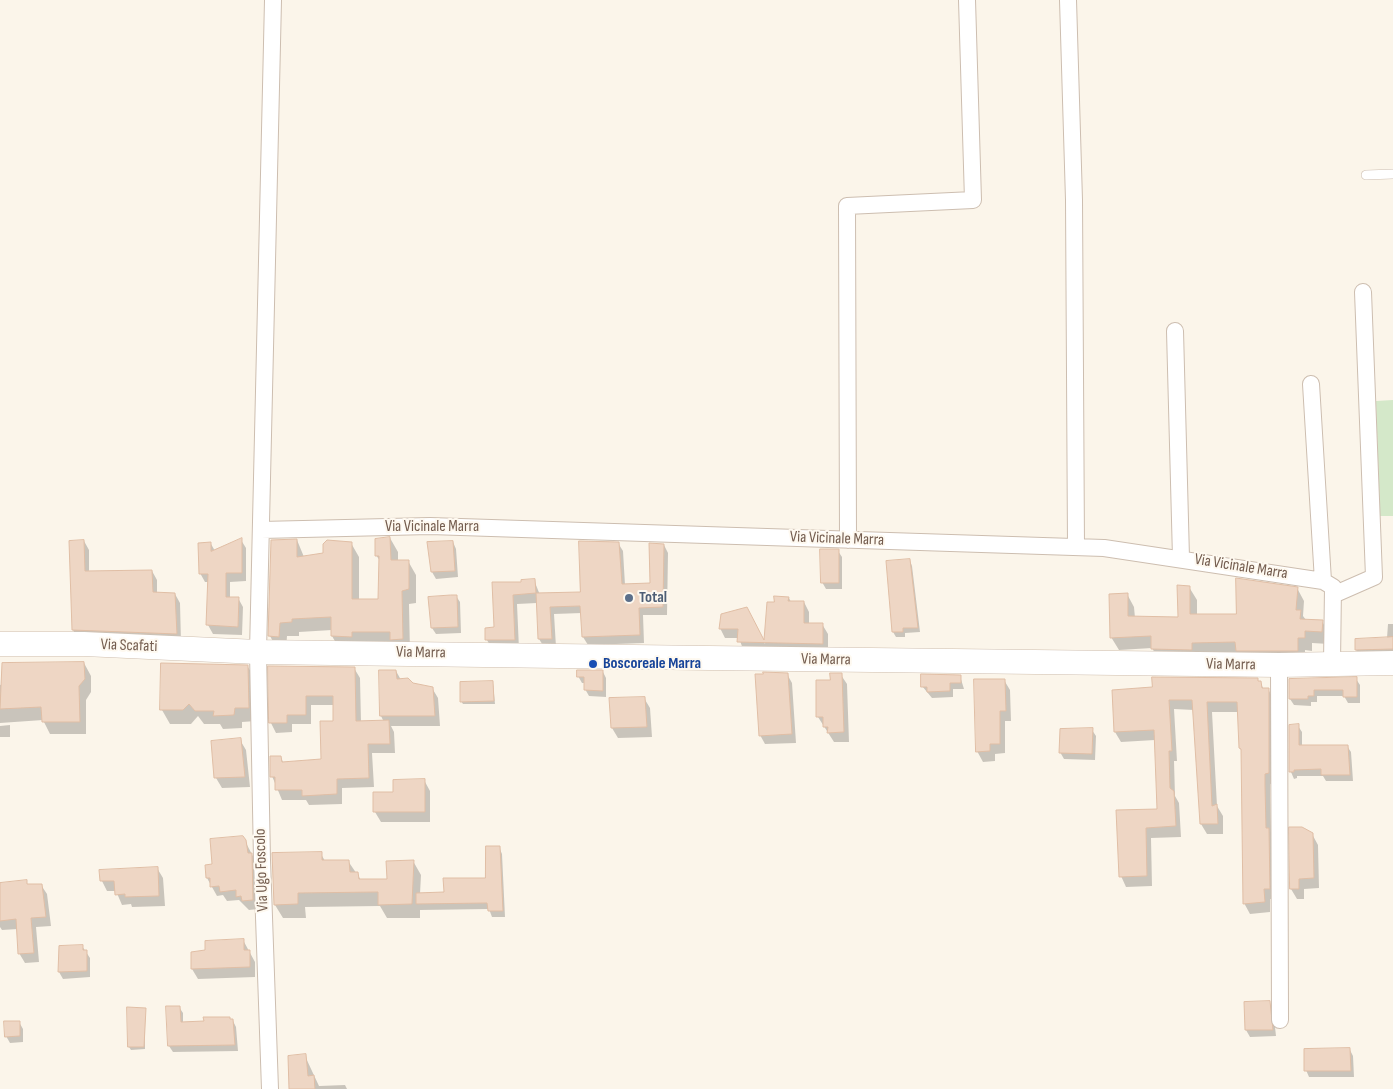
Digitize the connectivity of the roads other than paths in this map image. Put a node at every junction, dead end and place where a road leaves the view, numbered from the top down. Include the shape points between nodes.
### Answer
1 (273, 0) edge
2 (968, 0) edge
3 (1068, 0) edge
4 (1393, 174) edge
5 (1366, 175) dead end
6 (1363, 292) dead end
7 (1175, 331) dead end
8 (1311, 384) dead end
9 (261, 530) junction
10 (848, 540) junction
11 (1076, 548) junction
12 (1181, 558) junction
13 (1323, 580) junction
14 (1333, 595) junction
15 (0, 643) edge
16 (258, 652) junction
17 (1332, 663) junction
18 (1393, 663) edge
19 (1279, 665) junction
20 (1280, 1020) dead end
21 (270, 1089) edge

1 - 9 street, Via Ugo Foscolo
2 - 10 street via 973,200 847,206
3 - 11 street via 1074,200
4 - 5 lane
6 - 14 street via 1374,577
7 - 12 street
8 - 13 street
9 - 10 street, Via Vicinale Marra via 430,526
9 - 16 street, Via Ugo Foscolo
10 - 11 street, Via Vicinale Marra
11 - 12 street, Via Vicinale Marra via 1104,548
12 - 13 street, Via Vicinale Marra
13 - 14 street via 1333,587
14 - 17 street
15 - 16 main road, Via Scafati
16 - 19 main road, Via Marra
16 - 21 street, Via Ugo Foscolo
17 - 18 main road, Via Marra
17 - 19 main road, Via Marra
19 - 20 street

